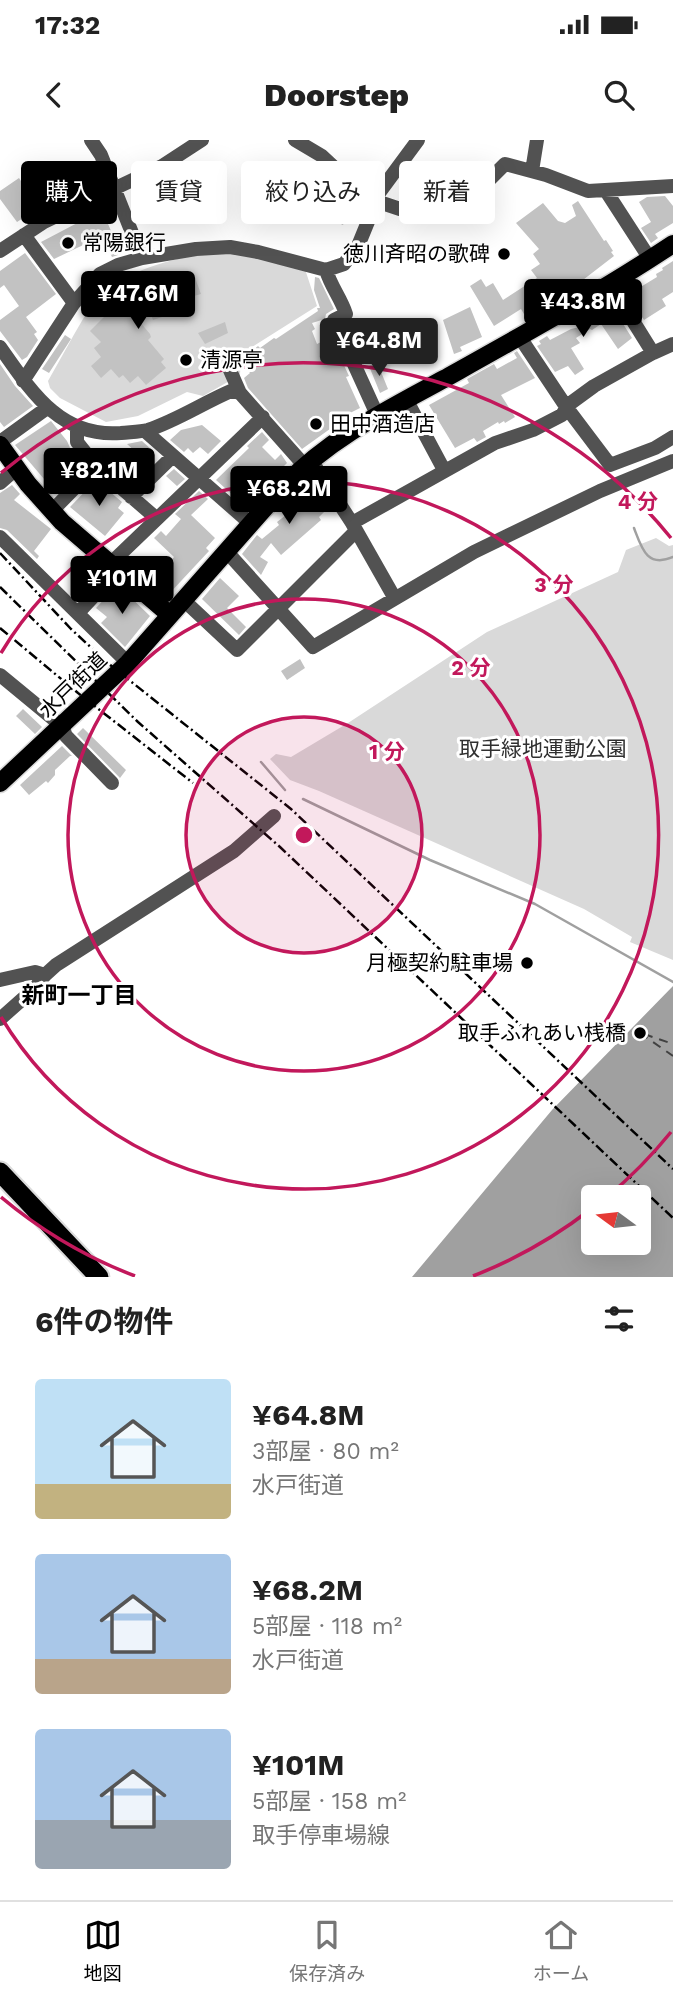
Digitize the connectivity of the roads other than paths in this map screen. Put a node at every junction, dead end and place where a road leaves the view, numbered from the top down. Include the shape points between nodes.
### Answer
1 (91, 140) edge
2 (202, 140) edge
3 (295, 140) edge
4 (418, 140) edge
5 (537, 140) edge
6 (103, 161) edge
7 (328, 161) edge
8 (532, 171) junction
9 (673, 186) edge
10 (117, 187) edge
11 (385, 188) edge
12 (606, 191) junction
13 (117, 199) edge
14 (385, 204) edge
15 (43, 224) edge
16 (366, 224) edge
17 (24, 235) junction
18 (673, 244) edge
19 (0, 251) edge
20 (142, 258) junction
21 (650, 259) junction
22 (326, 270) junction
23 (610, 284) junction
24 (74, 303) junction
25 (519, 336) junction
26 (673, 344) edge
27 (0, 348) edge
28 (653, 353) junction
29 (229, 368) dead end
30 (23, 381) junction
31 (240, 393) junction
32 (406, 399) junction
33 (47, 408) junction
34 (374, 408) dead end
35 (567, 408) junction
36 (263, 417) junction
37 (77, 427) junction
38 (145, 431) junction
39 (673, 437) edge
40 (0, 444) edge
41 (655, 448) junction
42 (173, 456) junction
43 (673, 461) edge
44 (308, 462) junction
45 (96, 466) junction
46 (17, 468) junction
47 (652, 468) junction
48 (443, 470) junction
49 (199, 478) junction
50 (0, 483) edge
51 (131, 497) junction
52 (52, 511) junction
53 (156, 518) junction
54 (251, 524) junction
55 (354, 527) junction
56 (0, 537) edge
57 (227, 552) junction
58 (114, 566) junction
59 (394, 597) junction
60 (191, 607) dead end
61 (278, 609) junction
62 (78, 614) junction
63 (170, 615) junction
64 (128, 663) junction
65 (2, 681) edge
66 (62, 726) junction
67 (0, 783) edge
68 (112, 783) dead end
69 (274, 816) dead end
70 (45, 975) junction
71 (0, 980) edge
72 (0, 1018) edge
73 (0, 1172) edge
74 (0, 1190) edge
75 (82, 1277) edge
76 (99, 1277) edge

1 - 6 street
2 - 10 street
3 - 7 street
4 - 11 street
5 - 8 street
8 - 12 street via 588,191
8 - 14 street via 505,164 481,188 439,210 421,213
9 - 12 street
12 - 21 street
13 - 20 street
15 - 17 street
16 - 22 street via 344,264
17 - 19 street
17 - 24 street
18 - 21 main road, 水戸街道
20 - 22 street via 230,247
20 - 24 street via 100,274
21 - 23 main road, 水戸街道
22 - 34 street via 346,314 334,320
23 - 25 main road, 水戸街道
23 - 28 street
24 - 30 street
25 - 32 main road, 水戸街道
25 - 35 street
26 - 28 street
27 - 30 street
28 - 35 street via 594,386
29 - 31 street
30 - 33 street
31 - 36 street
31 - 38 street via 231,391
32 - 44 main road, 水戸街道
32 - 48 street
33 - 37 street
33 - 40 street
35 - 41 street via 610,465
35 - 48 street via 533,430 495,443
36 - 44 street
36 - 49 street
37 - 38 street via 108,434
37 - 45 street via 77,442
38 - 42 street
39 - 41 street
40 - 46 main road
41 - 47 street
42 - 49 street
42 - 51 street
43 - 47 street
44 - 54 main road, 水戸街道
44 - 55 street
45 - 51 street
45 - 52 street
46 - 50 street
46 - 52 main road
47 - 59 street via 474,552
48 - 55 street
49 - 53 street
49 - 54 street
51 - 53 street
52 - 58 main road
53 - 58 street
54 - 57 main road, 水戸街道
55 - 59 street
55 - 61 street
56 - 62 street
57 - 61 street
57 - 63 main road, 水戸街道
58 - 62 street
58 - 63 main road
59 - 61 street via 313,647
60 - 61 street via 237,650
62 - 64 street
63 - 64 main road, 水戸街道
64 - 66 main road, 水戸街道
65 - 66 street
66 - 67 main road, 水戸街道
66 - 68 street via 66,736
69 - 70 street via 234,851
70 - 71 street via 35,972
70 - 72 street
73 - 76 highway
74 - 75 highway

